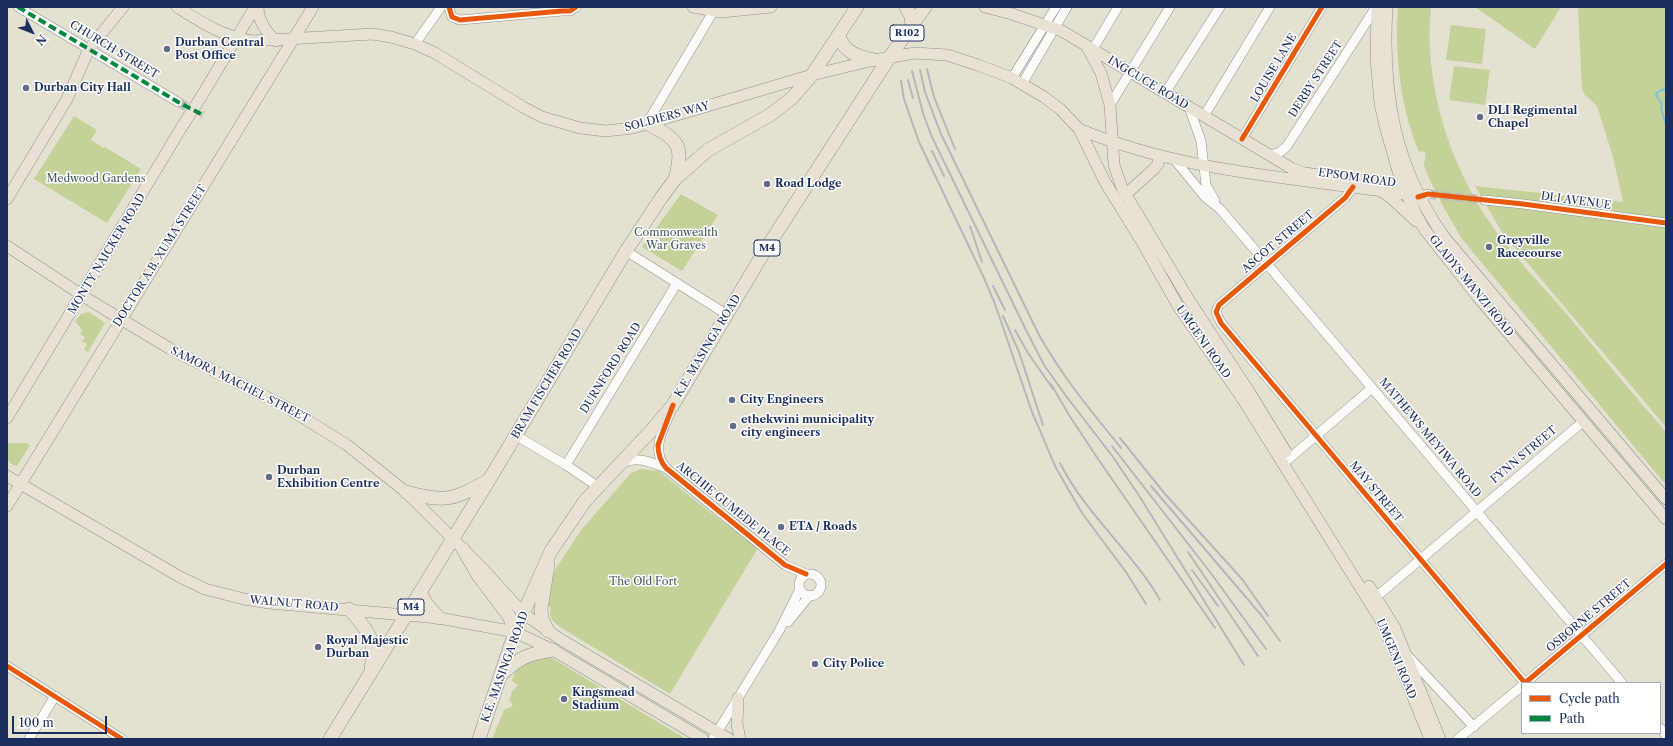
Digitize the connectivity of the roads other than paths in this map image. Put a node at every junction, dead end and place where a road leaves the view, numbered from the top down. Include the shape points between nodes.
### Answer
1 (18, 7) edge
2 (123, 7) edge
3 (177, 7) edge
4 (255, 7) edge
5 (258, 7) edge
6 (313, 7) edge
7 (441, 7) edge
8 (449, 7) edge
9 (576, 7) edge
10 (693, 7) edge
11 (771, 7) edge
12 (856, 7) edge
13 (906, 7) edge
14 (925, 7) edge
15 (989, 7) edge
16 (1056, 7) edge
17 (1067, 7) edge
18 (1118, 7) edge
19 (1170, 7) edge
20 (1220, 7) edge
21 (1270, 7) edge
22 (1322, 7) edge
23 (1376, 7) edge
24 (1387, 7) edge
25 (714, 9) edge
26 (912, 26) junction
27 (1049, 27) junction
28 (839, 36) junction
29 (236, 38) junction
30 (294, 39) junction
31 (276, 41) junction
32 (415, 44) junction
33 (1089, 47) junction
34 (89, 49) junction
35 (889, 58) junction
36 (874, 60) junction
37 (1130, 73) junction
38 (812, 75) junction
39 (1017, 81) junction
40 (1165, 93) junction
41 (178, 102) tunnel mouth
42 (1110, 105) junction
43 (1189, 107) junction
44 (1204, 116) junction
45 (647, 124) junction
46 (1079, 129) junction
47 (1242, 139) junction
48 (1112, 142) junction
49 (1269, 155) junction
50 (1159, 156) junction
51 (1174, 159) junction
52 (1203, 165) junction
53 (1304, 173) joint
54 (675, 179) junction
55 (1353, 187) junction
56 (1381, 191) junction
57 (1416, 192) junction
58 (1125, 195) junction
59 (7, 199) edge
60 (1484, 200) tunnel mouth
61 (1220, 210) junction
62 (1666, 222) edge
63 (1425, 230) junction
64 (7, 246) edge
65 (626, 251) junction
66 (1267, 264) junction
67 (677, 283) junction
68 (1486, 288) junction
69 (82, 295) junction
70 (1477, 296) junction
71 (1189, 300) junction
72 (1178, 306) junction
73 (1216, 312) joint
74 (726, 314) junction
75 (121, 319) junction
76 (1372, 388) junction
77 (1246, 396) junction
78 (673, 405) junction
79 (1593, 413) junction
80 (7, 418) edge
81 (1581, 423) junction
82 (515, 435) junction
83 (1315, 435) junction
84 (1286, 460) junction
85 (619, 464) junction
86 (566, 465) junction
87 (666, 468) junction
88 (7, 476) edge
89 (490, 480) junction
90 (20, 484) junction
91 (597, 486) junction
92 (406, 492) junction
93 (1666, 500) edge
94 (7, 506) edge
95 (1476, 512) junction
96 (1666, 519) edge
97 (454, 539) junction
98 (463, 549) junction
99 (549, 555) junction
100 (1421, 560) junction
101 (1666, 564) edge
102 (785, 565) junction
103 (806, 574) junction
104 (800, 586) junction
105 (420, 592) junction
106 (810, 595) junction
107 (1376, 597) junction
108 (349, 609) junction
109 (406, 614) junction
110 (524, 614) junction
111 (439, 618) junction
112 (779, 631) junction
113 (515, 632) junction
114 (548, 632) junction
115 (1581, 635) junction
116 (553, 650) junction
117 (1405, 653) junction
118 (7, 666) edge
119 (501, 674) junction
120 (370, 675) junction
121 (1524, 682) edge
122 (1526, 682) edge
123 (1621, 682) edge
124 (1521, 687) edge
125 (55, 696) junction
126 (738, 698) junction
127 (1474, 727) junction
128 (714, 736) edge
129 (29, 739) edge
130 (122, 739) edge
131 (330, 739) edge
132 (479, 739) edge
133 (702, 739) edge
134 (729, 739) edge
135 (740, 739) edge
136 (1430, 739) edge
137 (1440, 739) edge
138 (1458, 739) edge

1 - 34 street, CHURCH STREET
2 - 34 main road
3 - 29 main road, SOLDIERS WAY via 215,31
4 - 29 main road, MONTY NAICKER ROAD
5 - 31 main road via 262,25
6 - 30 main road, DOCTOR A.B. XUMA STREET
7 - 32 street
8 - 9 street via 452,17 460,20 562,12
10 - 25 main road
11 - 25 main road via 721,12
12 - 28 highway, BRAM FISCHER ROAD
13 - 26 highway via 911,16
14 - 26 highway, R102
15 - 27 main road, INGCUCE ROAD
16 - 27 street
17 - 27 street
18 - 33 street
19 - 37 street
20 - 40 street
21 - 44 street
22 - 47 street, LOUISE LANE
23 - 49 street, DERBY STREET via 1287,146 1279,153
23 - 57 main road, GLADYS MANZI ROAD via 1376,59 1380,103
24 - 57 main road, GLADYS MANZI ROAD via 1385,58 1388,101 1400,148
25 - 45 street
26 - 35 highway, R102
27 - 33 main road, INGCUCE ROAD
27 - 39 street
28 - 36 highway via 841,42 852,53
28 - 38 highway, BRAM FISCHER ROAD
29 - 31 main road, SOLDIERS WAY
29 - 69 main road, MONTY NAICKER ROAD, bridge
30 - 31 main road, SOLDIERS WAY
30 - 32 main road, SOLDIERS WAY via 373,34
30 - 75 main road, DOCTOR A.B. XUMA STREET
32 - 45 main road, SOLDIERS WAY via 435,53 529,111 556,122 580,128 606,130
33 - 37 main road, INGCUCE ROAD
33 - 42 main road, UMGENI ROAD / R102 via 1101,73
34 - 41 street, CHURCH STREET
34 - 59 main road via 66,99
35 - 36 main road, SOLDIERS WAY / R102
35 - 39 main road, UMGENI ROAD / R102 via 915,53 947,55 978,64
35 - 74 highway, K.E. MASINGA ROAD / M4
36 - 38 main road, SOLDIERS WAY / R102
37 - 40 main road, INGCUCE ROAD
37 - 42 street
38 - 45 main road, SOLDIERS WAY
38 - 54 highway, BRAM FISCHER ROAD / M4 via 783,107 708,150
39 - 46 main road, UMGENI ROAD / R102 via 1060,109
40 - 43 main road, INGCUCE ROAD
42 - 48 main road, UMGENI ROAD / R102
43 - 44 main road, INGCUCE ROAD
43 - 52 street, MATHEWS MEYIWA ROAD via 1201,141
44 - 47 main road, INGCUCE ROAD
45 - 54 highway via 676,143 680,159
46 - 48 main road, EPSOM ROAD
46 - 72 main road, UMGENI ROAD / R102 via 1105,182
47 - 49 main road, INGCUCE ROAD
48 - 50 main road, EPSOM ROAD
48 - 58 main road, UMGENI ROAD / R102 via 1116,173
49 - 53 main road, INGCUCE ROAD
50 - 51 main road, EPSOM ROAD
50 - 58 main road via 1154,169
51 - 52 main road, EPSOM ROAD
51 - 61 street, MATHEWS MEYIWA ROAD
52 - 55 main road, EPSOM ROAD
52 - 61 street, MATHEWS MEYIWA ROAD via 1206,185
53 - 57 main road, EPSOM ROAD
54 - 65 highway, BRAM FISCHER ROAD / M4
55 - 56 main road, EPSOM ROAD
55 - 66 street, ASCOT STREET via 1345,198
56 - 57 main road, EPSOM ROAD
56 - 63 main road
57 - 63 main road, GLADYS MANZI ROAD via 1417,216
57 - 68 main road, GLADYS MANZI ROAD via 1445,238
58 - 71 main road, UMGENI ROAD / R102
60 - 62 street, DLI AVENUE
61 - 66 street, MATHEWS MEYIWA ROAD
63 - 70 main road, GLADYS MANZI ROAD
64 - 69 main road, SAMORA MACHEL STREET
65 - 67 street
65 - 82 highway, BRAM FISCHER ROAD / M4
66 - 73 street, ASCOT STREET via 1219,305
66 - 76 street, MATHEWS MEYIWA ROAD
67 - 74 street
67 - 86 street, DURNFORD ROAD
68 - 70 main road
68 - 79 main road, GLADYS MANZI ROAD
69 - 75 main road, SAMORA MACHEL STREET
69 - 80 main road, MONTY NAICKER ROAD
70 - 81 main road, GLADYS MANZI ROAD
71 - 72 main road
71 - 77 main road, UMGENI ROAD / R102
72 - 77 main road, UMGENI ROAD / R102
73 - 83 street, MAY STREET via 1221,323
74 - 78 highway, K.E. MASINGA ROAD / M4
75 - 90 main road, DOCTOR A.B. XUMA STREET
75 - 92 main road, SAMORA MACHEL STREET via 187,358 286,407 347,445
76 - 83 street
76 - 95 street, MATHEWS MEYIWA ROAD
77 - 84 main road, UMGENI ROAD / R102
78 - 85 highway, K.E. MASINGA ROAD / M4
78 - 87 street, ARCHIE GUMEDE PLACE via 658,445 659,457
79 - 81 main road
79 - 93 main road, GLADYS MANZI ROAD
81 - 95 street, FYNN STREET
81 - 96 main road, GLADYS MANZI ROAD
82 - 86 street
82 - 89 highway, BRAM FISCHER ROAD / M4
83 - 84 street
83 - 100 street, MAY STREET
84 - 107 main road, UMGENI ROAD / R102
84 - 136 main road, UMGENI ROAD / R102 via 1383,624
85 - 87 street, ARCHIE GUMEDE PLACE via 628,460 644,459
85 - 91 highway, K.E. MASINGA ROAD / M4
86 - 91 street
87 - 102 street, ARCHIE GUMEDE PLACE
88 - 90 main road, WALNUT ROAD
89 - 92 highway via 468,492 446,499 426,498
89 - 97 highway, BRAM FISCHER ROAD / M4
90 - 94 main road, DOCTOR A.B. XUMA STREET
90 - 108 main road, WALNUT ROAD via 205,589 269,603
91 - 99 highway, K.E. MASINGA ROAD / M4 via 572,518
92 - 97 main road, SAMORA MACHEL STREET
95 - 100 street, FYNN STREET
95 - 115 street, MATHEWS MEYIWA ROAD
97 - 98 main road, SAMORA MACHEL STREET
97 - 105 highway, BRAM FISCHER ROAD / M4
98 - 110 main road, SAMORA MACHEL STREET
98 - 113 highway via 484,584 509,616
99 - 110 highway, K.E. MASINGA ROAD / M4
99 - 114 highway via 541,609 542,620
100 - 107 street, FYNN STREET
100 - 121 street, MAY STREET
101 - 115 street, OSBORNE STREET
102 - 103 street, ARCHIE GUMEDE PLACE
102 - 104 street, ARCHIE GUMEDE PLACE
103 - 104 street
103 - 106 street via 816,575 821,583 819,591
104 - 106 street via 804,593
104 - 112 street
105 - 109 highway, BRAM FISCHER ROAD / M4
105 - 111 highway
106 - 112 street
107 - 117 main road, UMGENI ROAD / R102 via 1395,628
108 - 109 main road, WALNUT ROAD
108 - 120 highway via 371,637 373,650
109 - 111 main road, WALNUT ROAD
109 - 120 highway, BRAM FISCHER ROAD / M4
110 - 113 highway, K.E. MASINGA ROAD / M4
110 - 114 main road, SAMORA MACHEL STREET
111 - 113 main road, WALNUT ROAD
112 - 126 street
113 - 116 main road, WALNUT ROAD
113 - 119 highway, K.E. MASINGA ROAD / M4
114 - 128 main road, SAMORA MACHEL STREET
115 - 122 street, OSBORNE STREET
115 - 123 street, MATHEWS MEYIWA ROAD
116 - 119 highway via 527,655
116 - 133 main road, WALNUT ROAD
117 - 127 street
117 - 137 main road, UMGENI ROAD / R102
118 - 125 street
119 - 132 highway, K.E. MASINGA ROAD / M4
120 - 131 highway, BRAM FISCHER ROAD / M4
124 - 127 street
125 - 129 street
125 - 130 street
126 - 128 street
126 - 135 main road via 737,724
127 - 138 street
128 - 134 main road, SAMORA MACHEL STREET

